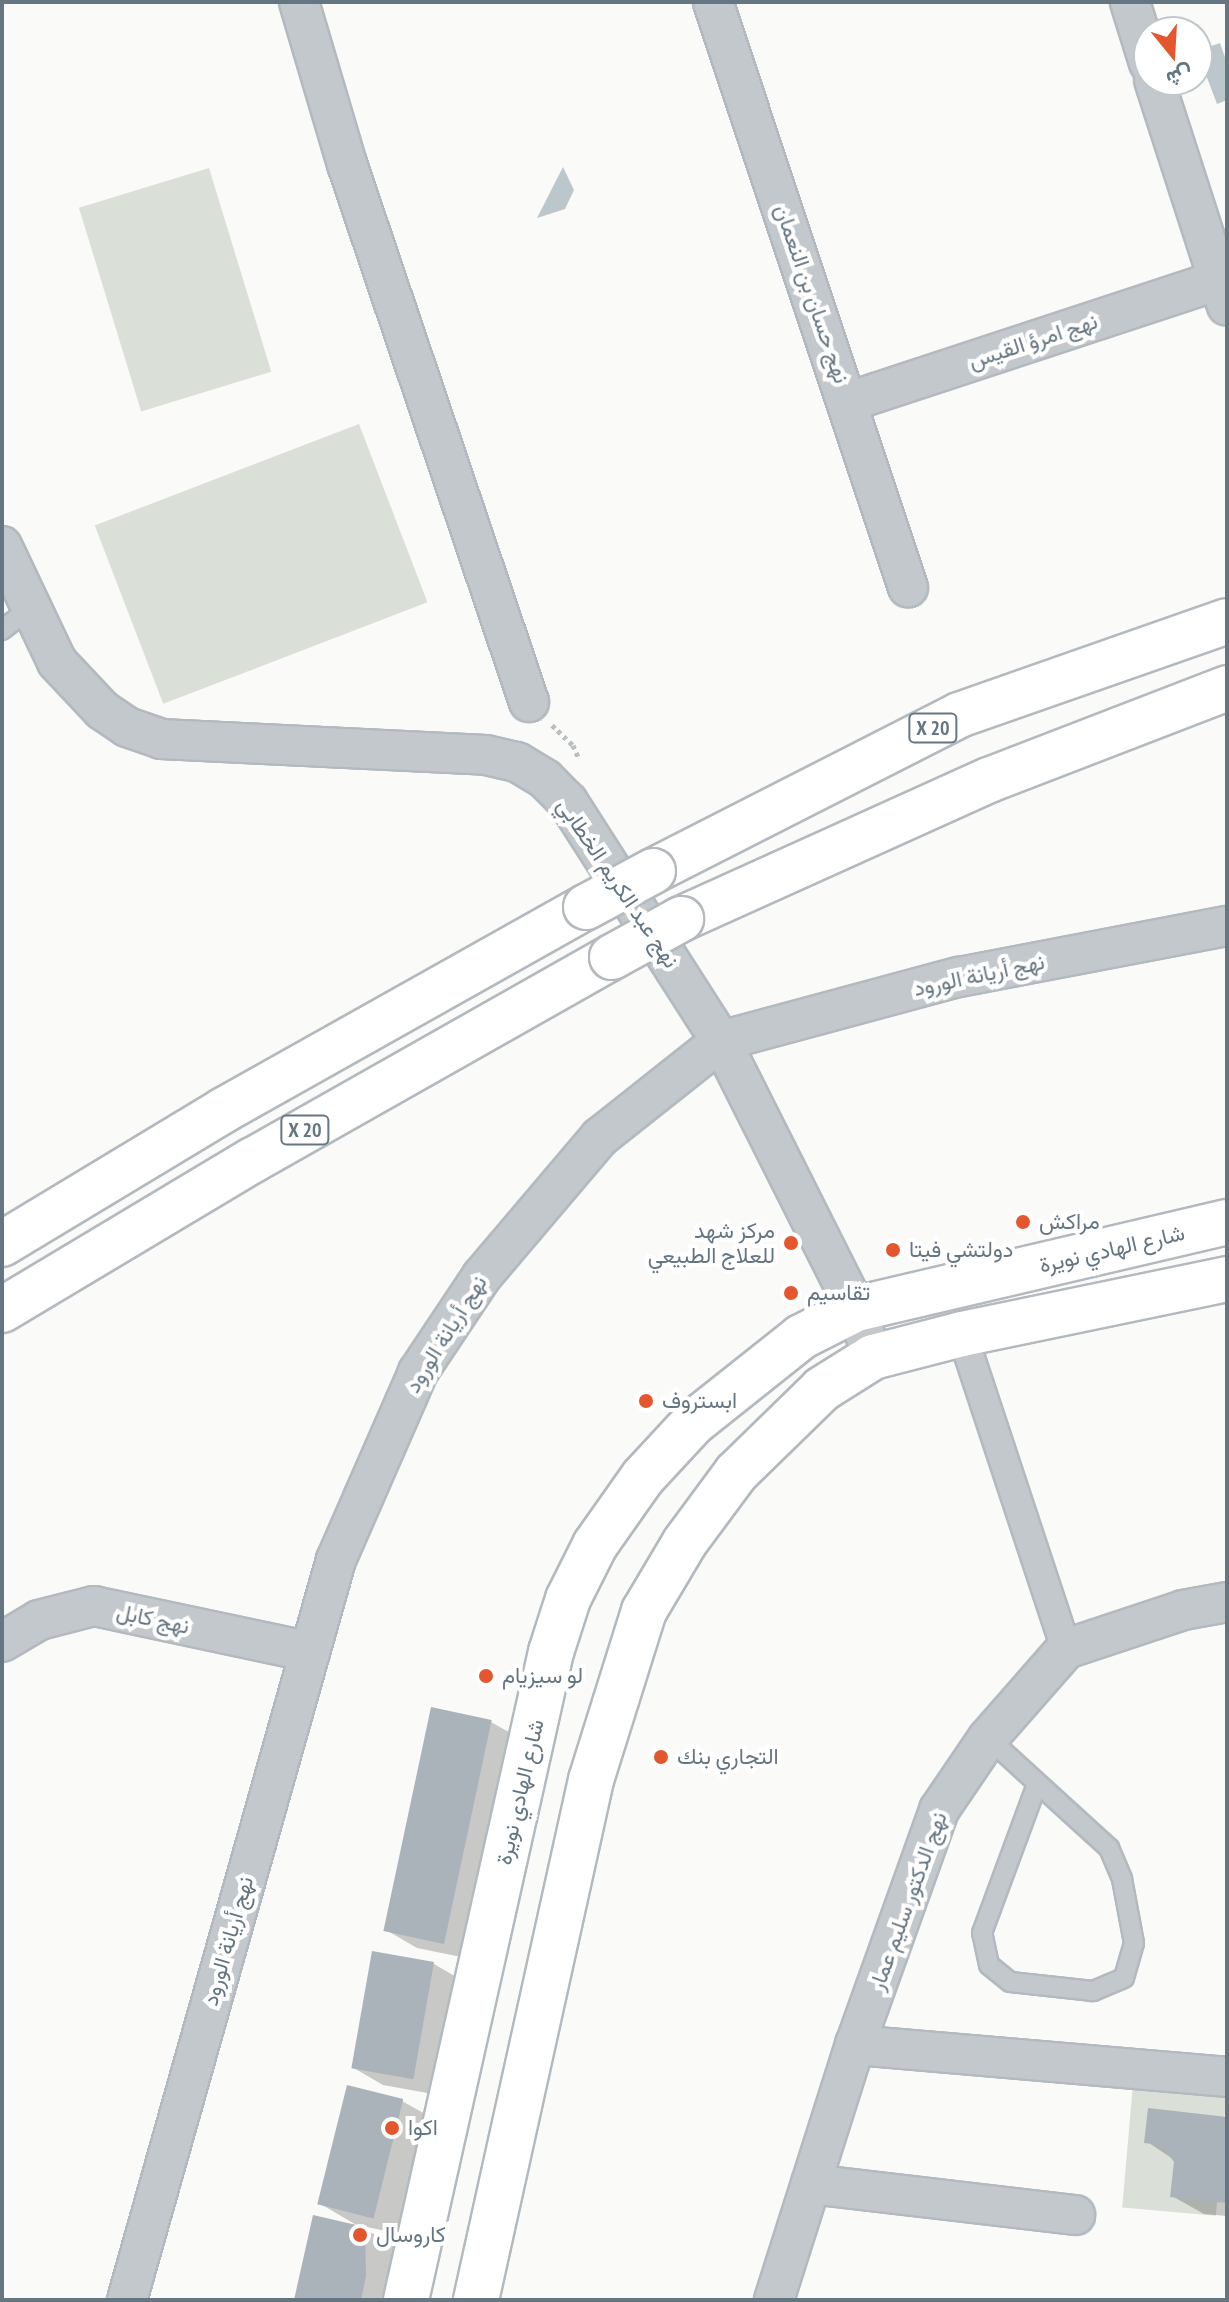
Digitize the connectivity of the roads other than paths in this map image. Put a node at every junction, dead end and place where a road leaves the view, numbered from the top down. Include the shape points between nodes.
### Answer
1 (299, 2) edge
2 (713, 2) edge
3 (1159, 96) edge
4 (1222, 293) edge
5 (848, 402) junction
6 (2, 546) edge
7 (908, 587) dead end
8 (17, 619) edge
9 (1227, 621) edge
10 (1227, 688) edge
11 (529, 702) dead end
12 (1227, 926) edge
13 (721, 1041) junction
14 (224, 1110) junction
15 (2, 1221) edge
16 (1227, 1222) edge
17 (2, 1244) edge
18 (1227, 1279) edge
19 (856, 1309) junction
20 (2, 1310) edge
21 (962, 1334) junction
22 (873, 1357) junction
23 (1227, 1602) edge
24 (2, 1642) edge
25 (1066, 1649) junction
26 (310, 1652) junction
27 (988, 1738) junction
28 (1037, 1784) junction
29 (855, 2045) junction
30 (1227, 2077) edge
31 (811, 2184) junction
32 (1075, 2215) dead end
33 (127, 2300) edge
34 (406, 2300) edge
35 (476, 2300) edge
36 (774, 2300) edge

1 - 11 street via 347,164
2 - 5 street, نهج حسان بن النعمان
3 - 4 street
4 - 5 street, نهج امرؤ القيس
5 - 7 street, نهج حسان بن النعمان
6 - 8 street, نهج عبد الكريم الخطابي
8 - 13 street, نهج عبد الكريم الخطابي via 102,710 127,727 161,739 486,755 517,762 568,802
9 - 14 main road, X 20, bridge via 959,715 586,907
10 - 20 main road, X 20, bridge via 989,780 681,919 253,1160
12 - 13 street, نهج أريانة الورود via 959,977
13 - 19 street, نهج عبد الكريم الخطابي
13 - 26 street, نهج أريانة الورود via 600,1137 482,1276 418,1372 373,1469 336,1560
14 - 15 main road
14 - 17 main road, X 20
16 - 19 main road, شارع الهادي نويرة
18 - 21 main road
19 - 22 street
19 - 34 main road, شارع الهادي نويرة via 801,1337 693,1423 643,1477 595,1545 568,1599 548,1666
21 - 22 main road
21 - 25 street
22 - 35 main road via 822,1389 736,1473 685,1542 644,1611 591,1780
23 - 25 street via 1183,1610
24 - 26 street, نهج كابل via 39,1620 94,1606
25 - 27 street, نهج الدكتور سليم عمار
26 - 33 street, نهج أريانة الورود
27 - 28 lane
27 - 29 street, نهج الدكتور سليم عمار via 939,1810
28 - 28 lane via 1109,1848 1122,1879 1134,1943 1124,1978 1093,1991 1010,1982 989,1965 982,1933
29 - 30 street
29 - 31 street, نهج الدكتور سليم عمار
31 - 32 street
31 - 36 street, نهج الدكتور سليم عمار

